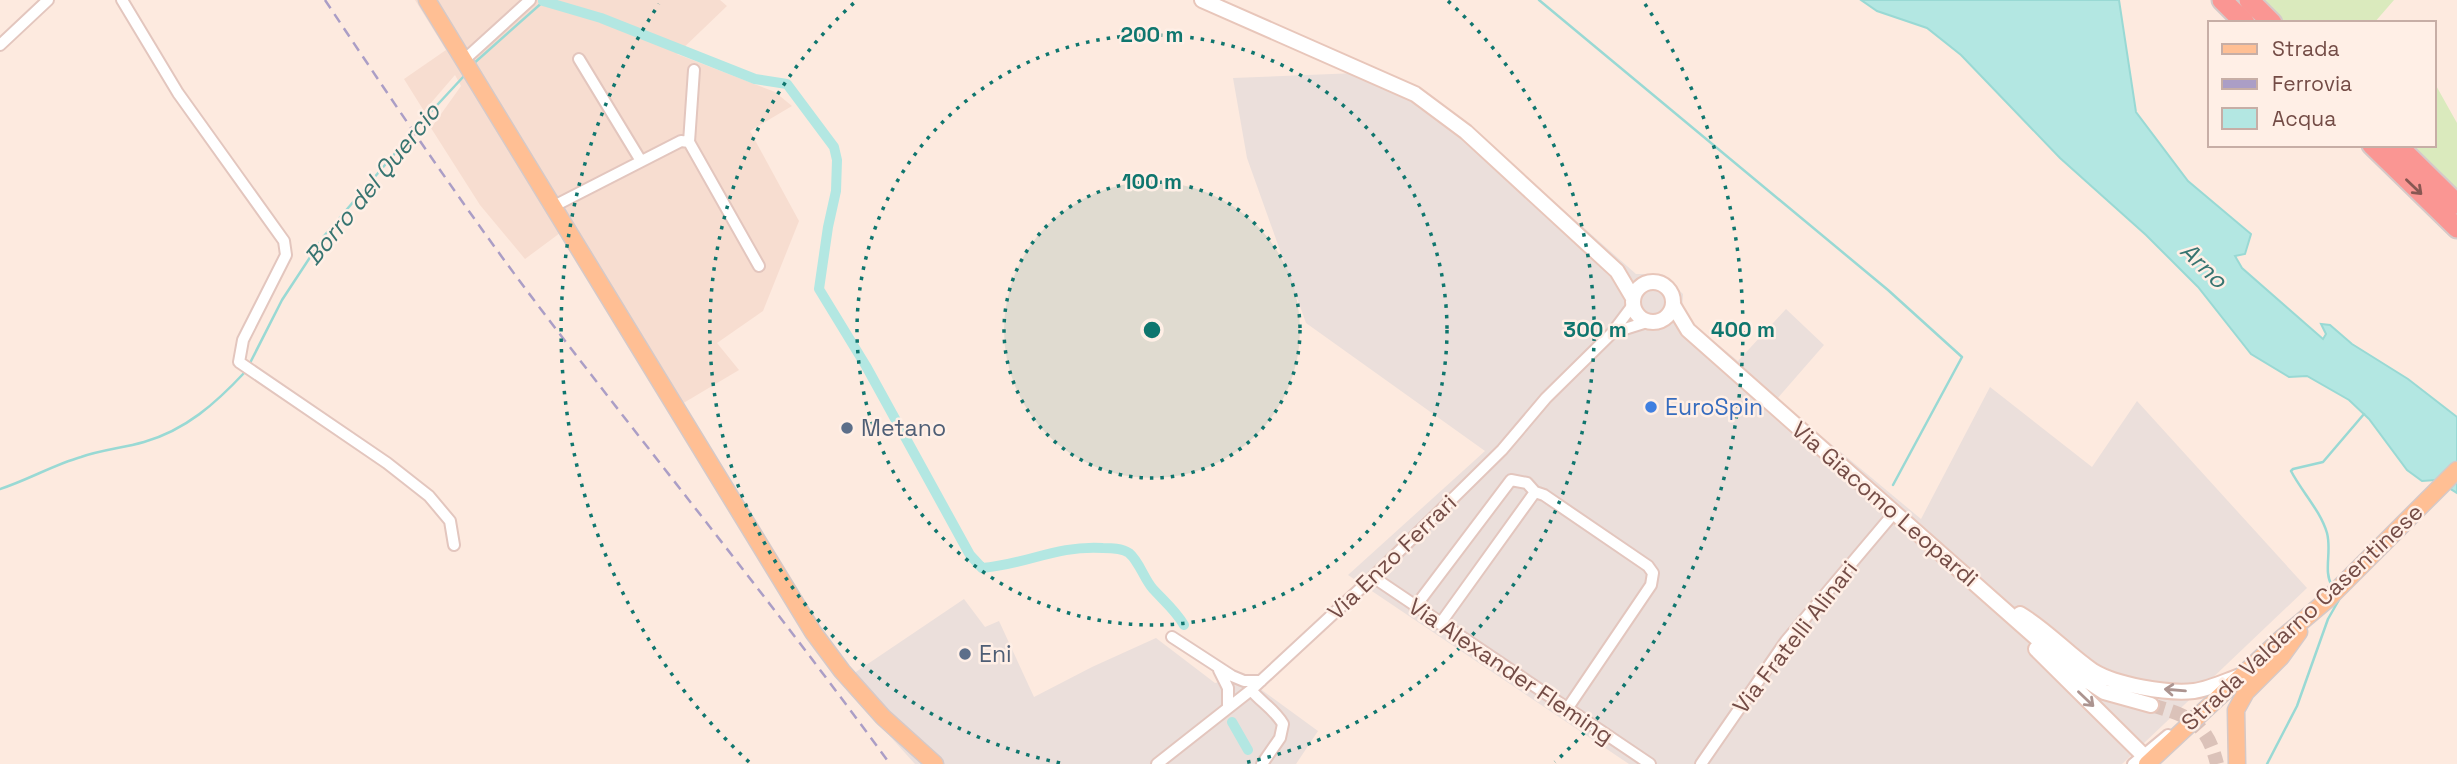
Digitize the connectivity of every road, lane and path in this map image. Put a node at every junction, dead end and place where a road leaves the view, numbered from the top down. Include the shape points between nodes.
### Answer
1 (48, 0) edge
2 (122, 0) edge
3 (426, 0) edge
4 (530, 0) edge
5 (1202, 0) edge
6 (2222, 0) edge
7 (2249, 0) edge
8 (2243, 21) edge
9 (2270, 21) edge
10 (0, 45) edge
11 (579, 59) dead end
12 (464, 60) junction
13 (694, 70) dead end
14 (689, 142) junction
15 (2374, 147) edge
16 (2399, 147) edge
17 (641, 161) junction
18 (2457, 204) edge
19 (554, 206) junction
20 (2457, 228) edge
21 (759, 265) dead end
22 (1617, 271) junction
23 (1645, 283) junction
24 (1633, 301) junction
25 (1673, 305) junction
26 (1653, 322) junction
27 (1688, 330) junction
28 (1612, 333) junction
29 (2457, 470) edge
30 (1535, 492) junction
31 (1894, 513) junction
32 (454, 545) dead end
33 (1373, 577) junction
34 (1989, 595) junction
35 (2326, 600) junction
36 (1415, 607) junction
37 (1440, 624) junction
38 (2305, 625) junction
39 (1172, 637) dead end
40 (1219, 670) junction
41 (2240, 676) junction
42 (1261, 681) junction
43 (1251, 690) junction
44 (2151, 705) tunnel mouth
45 (1228, 708) junction
46 (1567, 709) junction
47 (2141, 761) edge
48 (935, 764) edge
49 (1157, 764) edge
50 (1262, 764) edge
51 (1650, 764) edge
52 (1701, 764) edge
53 (2159, 764) edge
54 (2237, 764) edge

1 - 10 street
2 - 32 street via 178,93 284,241 286,255 243,340 239,362 429,496 450,521
3 - 12 main road
4 - 12 street
5 - 22 street, Via Giacomo Leopardi via 1415,94 1466,132
6 - 8 highway
7 - 9 highway
11 - 17 street
12 - 19 main road
13 - 14 street
14 - 17 street via 681,141
14 - 21 street
15 -> 20 highway
16 - 18 highway
17 - 19 street
19 - 48 main road via 813,632 883,717
22 - 23 street, Via Giacomo Leopardi
22 - 24 street, Via Giacomo Leopardi
23 - 24 street
23 - 25 street, Via Giacomo Leopardi via 1657,282 1668,288
24 - 26 street, Via Giacomo Leopardi via 1637,316
24 - 28 street, Via Enzo Ferrari
25 - 26 street via 1668,316
25 - 27 street, Via Giacomo Leopardi
26 - 27 street, Via Giacomo Leopardi
26 - 28 street
27 - 31 street, Via Giacomo Leopardi
28 - 33 street, Via Enzo Ferrari
29 - 35 main road, Strada Valdarno Casentinese
30 - 36 street via 1527,483 1511,480
30 - 37 street
30 - 46 street via 1653,573 1651,585
31 - 34 street, Via Giacomo Leopardi
31 - 52 street, Via Fratelli Alinari via 1786,641
33 - 36 street, Via Alexander Fleming
33 - 42 street, Via Enzo Ferrari
41 -> 34 street, Via Giacomo Leopardi via 2195,691 2118,682 2094,671 2035,623
34 - 44 street, Via Giacomo Leopardi via 2077,674 2104,692
34 -> 47 street, Via Giacomo Leopardi
35 - 38 main road
35 - 41 main road, Strada Valdarno Casentinese
36 - 37 street, Via Alexander Fleming
37 - 46 street, Via Alexander Fleming
38 - 53 main road
38 - 54 main road via 2246,692 2236,710
39 - 40 street
40 - 42 street via 1244,681
40 - 45 street via 1228,688
41 - 47 main road, Strada Valdarno Casentinese
42 - 43 street, Via Enzo Ferrari
43 - 45 street, Via Enzo Ferrari
43 - 50 street via 1283,723 1280,738
45 - 49 street, Via Enzo Ferrari
46 - 51 street, Via Alexander Fleming

